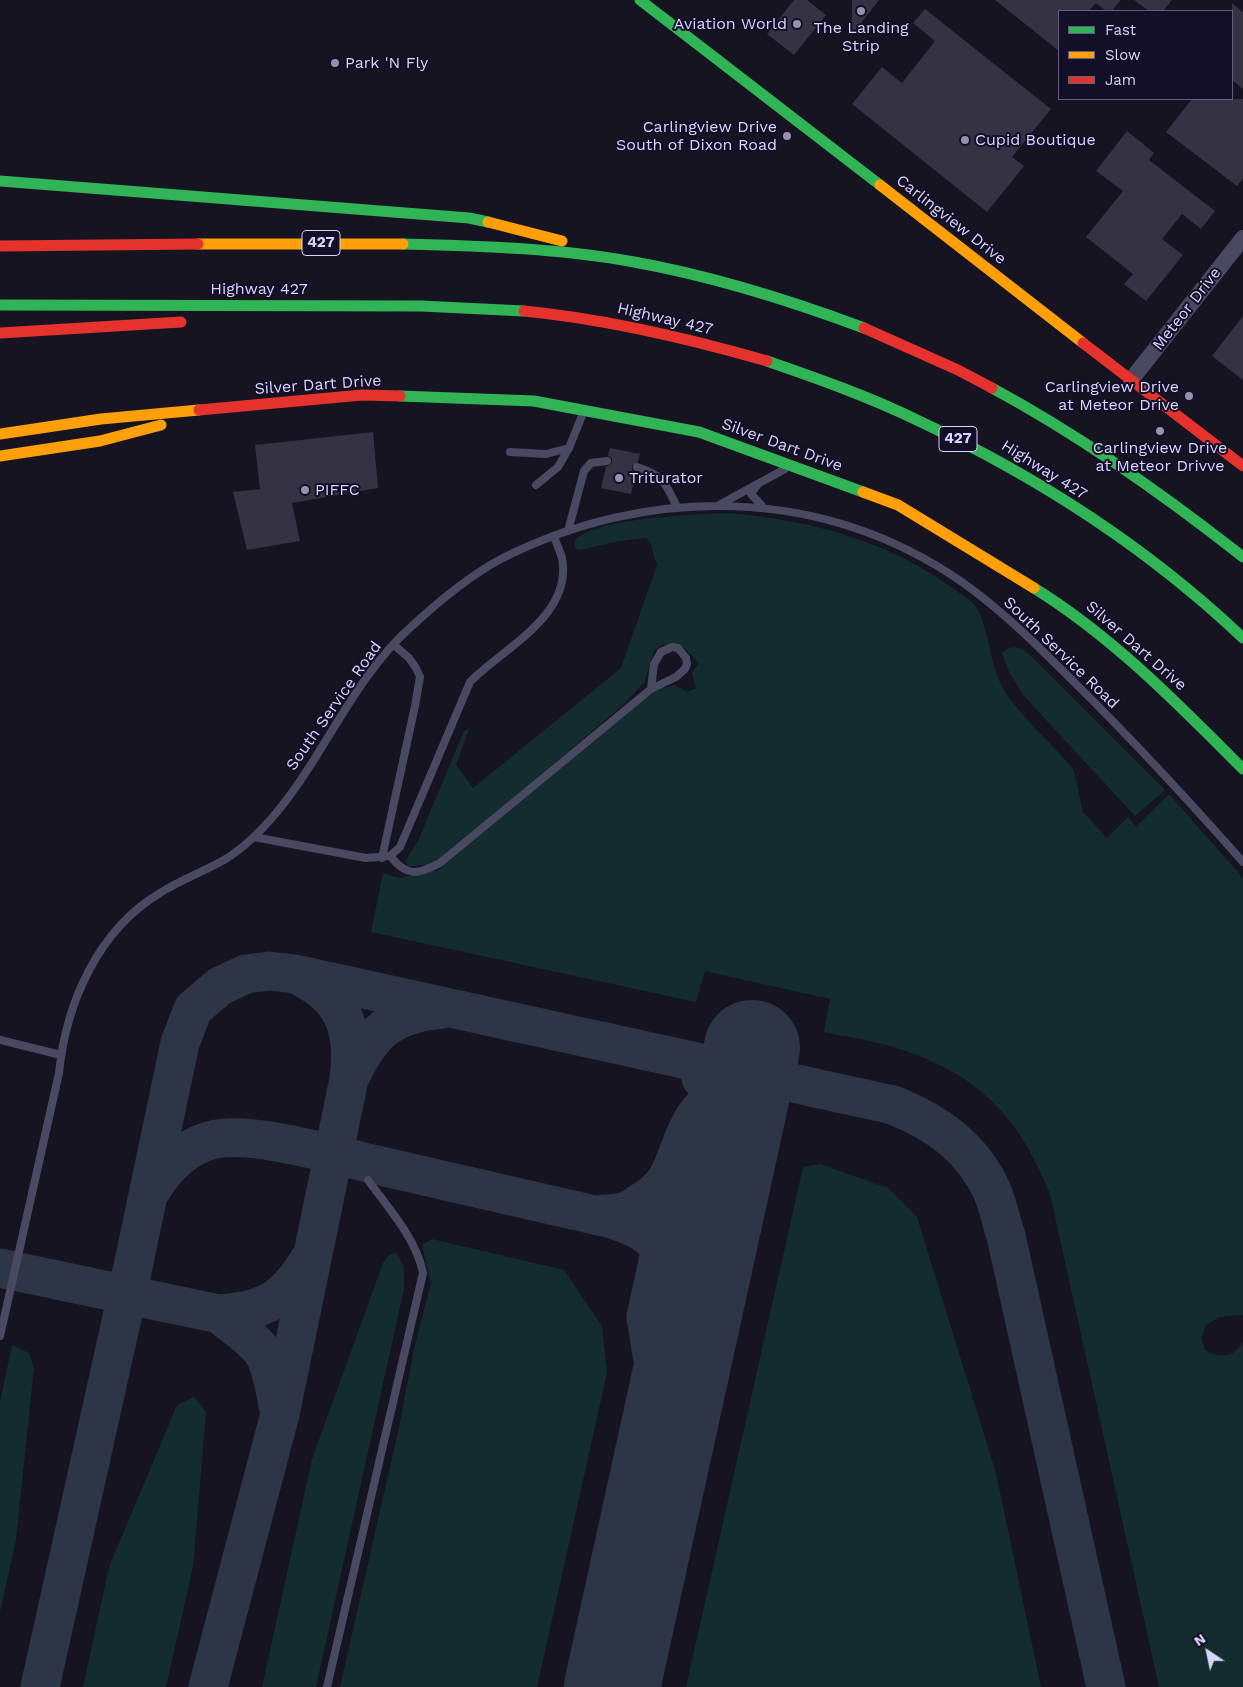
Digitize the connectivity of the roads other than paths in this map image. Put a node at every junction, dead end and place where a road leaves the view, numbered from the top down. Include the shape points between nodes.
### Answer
1 (640, 0) edge
2 (0, 181) edge
3 (1243, 238) edge
4 (0, 246) edge
5 (636, 262) junction
6 (0, 305) edge
7 (393, 306) junction
8 (235, 318) dead end
9 (195, 321) dead end
10 (0, 334) edge
11 (1131, 380) junction
12 (219, 410) junction
13 (584, 410) junction
14 (0, 434) edge
15 (569, 448) junction
16 (510, 452) dead end
17 (0, 456) edge
18 (607, 461) dead end
19 (791, 466) junction
20 (1243, 466) edge
21 (637, 467) dead end
22 (763, 479) junction
23 (536, 486) dead end
24 (719, 505) junction
25 (762, 506) junction
26 (677, 507) junction
27 (568, 530) junction
28 (554, 536) junction
29 (1243, 557) edge
30 (1243, 638) edge
31 (394, 644) junction
32 (651, 689) junction
33 (1243, 768) edge
34 (254, 837) junction
35 (390, 856) junction
36 (382, 858) junction
37 (1243, 862) edge
38 (0, 1040) edge
39 (61, 1055) junction
40 (368, 1180) dead end
41 (0, 1336) edge
42 (328, 1687) edge

1 - 11 main road, Carlingview Drive
2 - 5 main road via 469,218 506,225
3 - 11 street, Meteor Drive
4 - 5 main road, 427 via 394,244 549,251
5 - 29 main road, 427 via 789,301 953,367 1074,434 1172,501
6 - 7 main road, Highway 427 / 427
7 - 8 main road
7 - 30 main road, Highway 427 / 427 via 524,310 628,326 700,342 853,392 935,427 1044,487 1165,572
9 - 10 main road
11 - 20 main road, Carlingview Drive
12 - 13 main road, Silver Dart Drive via 362,395 534,401
12 - 14 main road, Silver Dart Drive via 101,419
12 - 17 main road, Silver Dart Drive via 100,440
13 - 15 lane
13 - 19 main road, Silver Dart Drive via 699,432
15 - 16 lane via 546,454
15 - 23 lane via 558,466
18 - 27 lane via 591,462 584,470
19 - 22 lane, South Service Road
19 - 33 main road, Silver Dart Drive via 898,506 1070,610 1150,676
21 - 26 lane via 656,473
22 - 24 lane, South Service Road
22 - 25 lane via 751,494
24 - 25 lane, South Service Road
24 - 26 lane, South Service Road
25 - 37 lane, South Service Road via 834,521 900,545 962,582 1019,627 1104,712
26 - 27 lane, South Service Road via 639,512
27 - 28 lane, South Service Road
28 - 31 lane, South Service Road via 498,560 458,588
28 - 35 lane via 562,558 563,574 558,594 545,617 532,630 470,682 400,847
31 - 34 lane, South Service Road via 376,665 278,811
31 - 36 lane via 409,658 420,677
32 - 32 lane via 685,669 686,658 678,648 661,652 654,664
32 - 35 lane via 440,863 416,872 400,867
34 - 36 lane via 366,858
34 - 39 lane, South Service Road via 225,859 158,893 132,912 110,935 89,970
35 - 36 lane
38 - 39 lane
39 - 41 lane, South Service Road
40 - 42 lane via 412,1242 420,1257 423,1273

